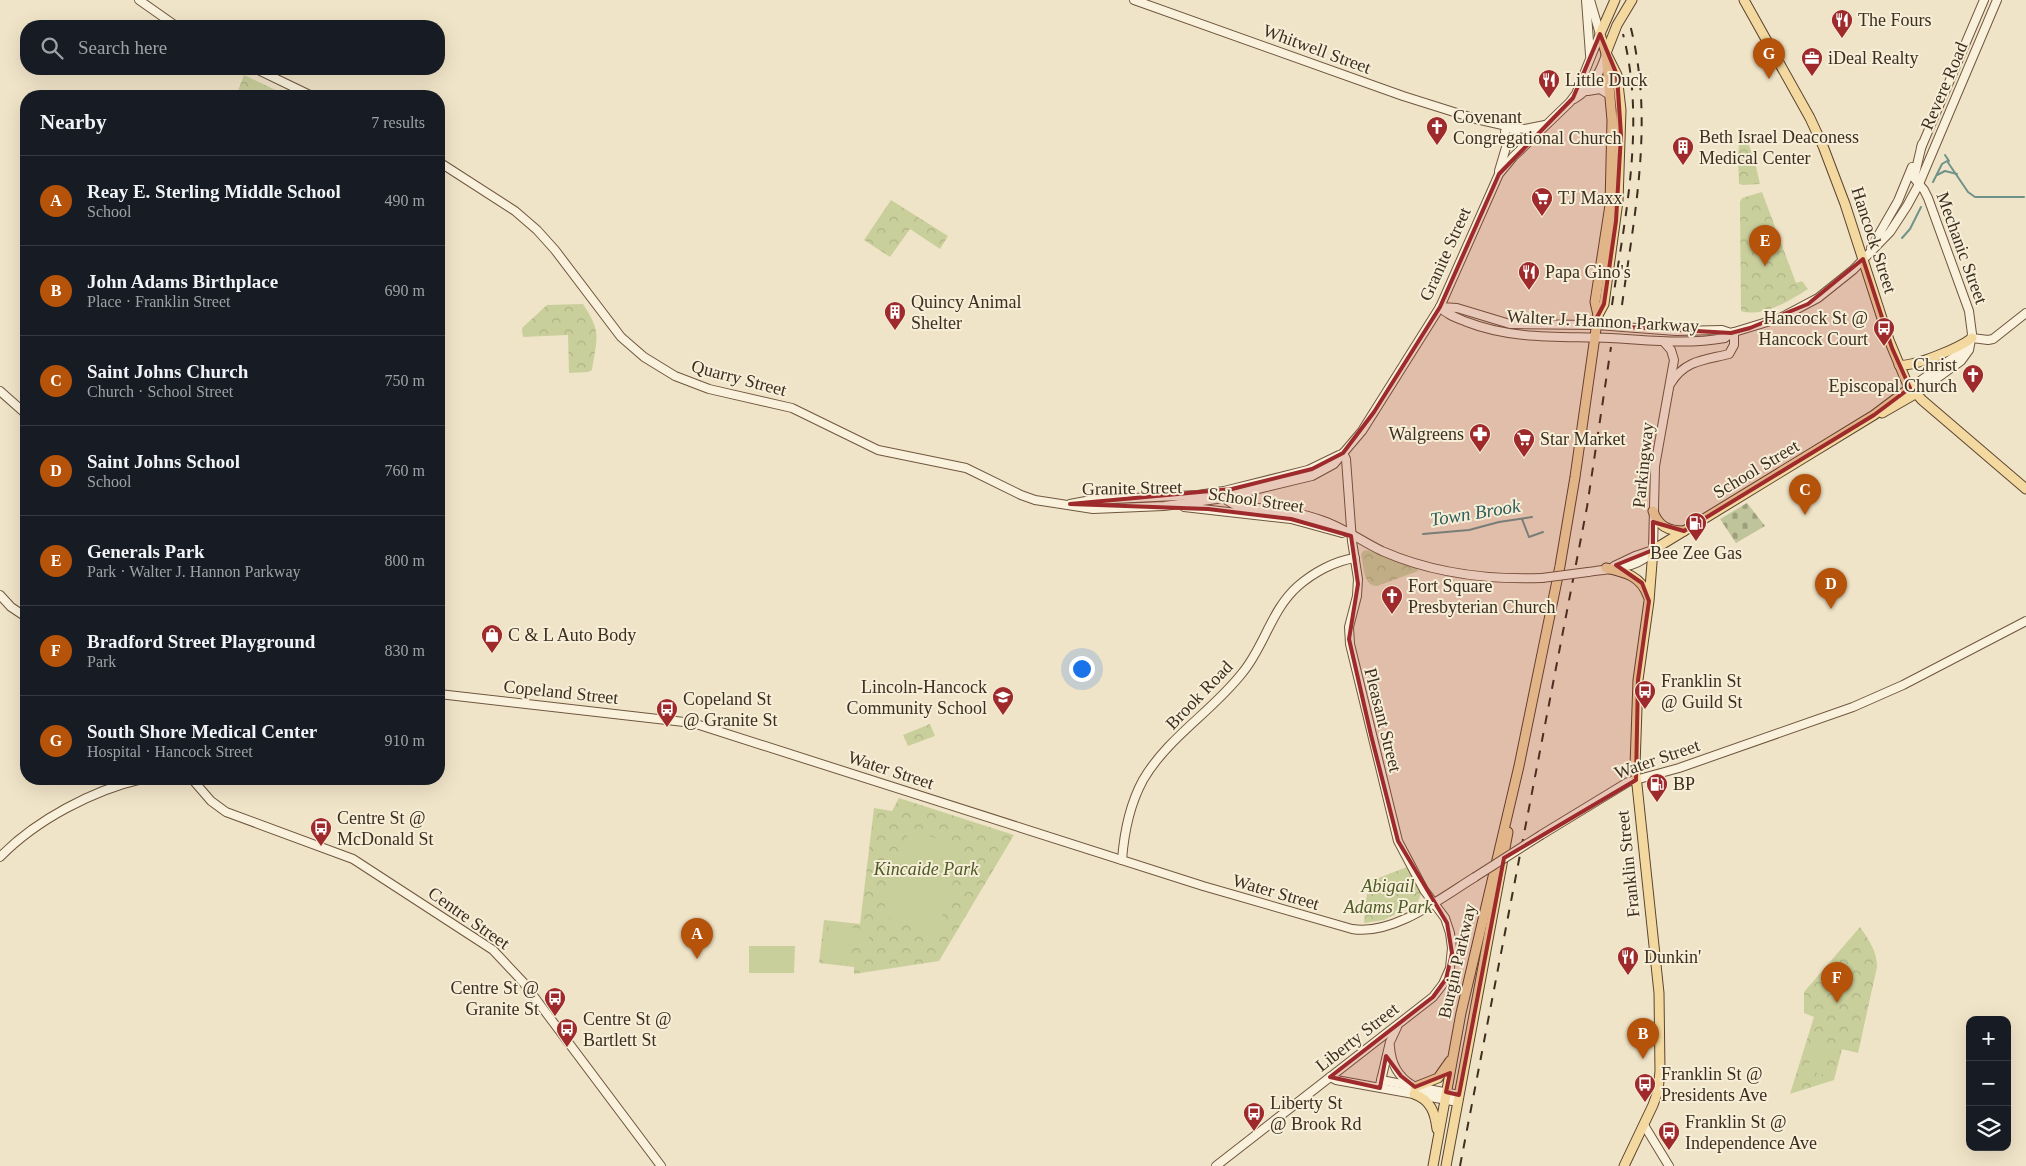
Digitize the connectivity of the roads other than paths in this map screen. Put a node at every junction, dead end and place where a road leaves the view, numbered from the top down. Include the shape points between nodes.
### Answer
1 (139, 0) edge
2 (1134, 0) edge
3 (1588, 0) edge
4 (1615, 0) edge
5 (1632, 0) edge
6 (1744, 0) edge
7 (1984, 0) edge
8 (1997, 0) edge
9 (167, 20) edge
10 (1600, 34) junction
11 (1606, 53) junction
12 (1589, 61) junction
13 (268, 75) edge
14 (300, 90) edge
15 (1584, 93) junction
16 (1610, 95) junction
17 (1570, 102) junction
18 (1547, 124) junction
19 (1506, 129) junction
20 (1922, 144) junction
21 (1523, 147) junction
22 (1917, 157) joint
23 (445, 166) edge
24 (1497, 178) junction
25 (1919, 184) junction
26 (1863, 259) junction
27 (1440, 307) junction
28 (2026, 313) edge
29 (1598, 315) junction
30 (1597, 325) junction
31 (1732, 332) junction
32 (1595, 338) junction
33 (1972, 338) junction
34 (1664, 342) junction
35 (1899, 365) junction
36 (1670, 385) junction
37 (0, 391) edge
38 (1913, 391) junction
39 (20, 409) edge
40 (1343, 453) junction
41 (2026, 489) edge
42 (1215, 492) junction
43 (1226, 497) junction
44 (1070, 504) junction
45 (1155, 506) junction
46 (1653, 511) junction
47 (1684, 531) junction
48 (1352, 536) junction
49 (1654, 550) junction
50 (1355, 558) junction
51 (1606, 568) junction
52 (0, 596) edge
53 (1649, 601) junction
54 (20, 613) edge
55 (2026, 621) edge
56 (445, 695) edge
57 (681, 721) joint
58 (1519, 766) junction
59 (1636, 780) junction
60 (113, 785) edge
61 (118, 785) edge
62 (197, 785) edge
63 (110, 787) junction
64 (0, 856) edge
65 (1122, 860) junction
66 (1433, 903) junction
67 (1404, 1020) junction
68 (1390, 1042) junction
69 (1455, 1044) junction
70 (1330, 1077) junction
71 (1380, 1084) junction
72 (1415, 1090) junction
73 (1446, 1096) junction
74 (1459, 1098) junction
75 (1644, 1125) junction
76 (1437, 1141) junction
77 (661, 1166) edge
78 (1216, 1166) edge
79 (1433, 1166) edge
80 (1446, 1166) edge
81 (1624, 1166) edge
82 (1669, 1166) edge

1 - 9 main road
2 - 19 main road, Whitwell Street via 1403,96
3 - 10 main road, Burgin Parkway
3 - 12 main road
4 - 10 main road, Granite Street
5 - 11 main road, Granite Street
6 - 26 main road, Hancock Street via 1815,127
7 - 20 main road, Revere Road
8 - 25 main road, Revere Road
10 - 11 main road, Burgin Parkway
10 - 12 main road, Granite Street
11 - 15 main road, Granite Street via 1598,76
11 - 16 main road, Burgin Parkway
11 - 29 main road, Burgin Parkway via 1619,84 1621,135 1616,221 1604,304
12 - 17 main road, Granite Street
13 - 14 main road
15 - 16 main road via 1600,89
15 - 17 main road, Granite Street
16 - 29 main road, Burgin Parkway via 1610,206 1595,302
17 - 18 main road, Granite Street
18 - 19 main road
18 - 21 main road, Granite Street
19 - 21 main road, Whitwell Street via 1515,143
19 - 24 main road via 1507,144
20 - 22 main road, Revere Road
20 - 25 main road, Mechanic Street via 1914,176
21 - 24 main road, Granite Street
22 - 26 main road, Walter J. Hannon Parkway via 1892,212
23 - 44 main road, Quarry Street via 515,211 537,230 617,332 638,353 664,370 709,389 792,408 878,450 966,468 1025,496
24 - 27 main road, Granite Street
25 - 26 main road, Walter J. Hannon Parkway via 1894,227
25 - 33 main road, Mechanic Street via 1928,198 1969,311
26 - 31 main road, Walter J. Hannon Parkway via 1838,283 1808,304 1774,321
26 - 35 main road, Hancock Street
27 - 30 main road, Walter J. Hannon Parkway via 1454,307 1510,324
27 - 32 main road, Walter J. Hannon Parkway via 1454,317 1504,333
27 - 40 main road, Granite Street via 1374,412
28 - 33 main road via 1993,339
29 - 30 main road, Burgin Parkway
30 - 31 main road, Walter J. Hannon Parkway
30 - 32 main road, Burgin Parkway
31 - 34 main road, Walter J. Hannon Parkway via 1719,340
31 - 36 main road, Parkingway via 1734,345 1728,354 1690,363
32 - 34 main road, Walter J. Hannon Parkway
32 - 58 main road, Burgin Parkway via 1565,540
33 - 35 main road via 1950,350 1909,365
33 - 38 main road
34 - 36 main road, Parkingway via 1674,360
35 - 38 main road, Hancock Street
36 - 46 main road, Parkingway via 1656,458
37 - 39 main road
38 - 41 main road
38 - 47 main road, School Street
40 - 42 main road, Granite Street via 1308,470
40 - 43 main road, Granite Street via 1334,464 1316,475
40 - 48 main road, Pleasant Street
42 - 43 main road, School Street
42 - 44 main road, Granite Street
43 - 45 main road, Granite Street
43 - 48 main road, School Street via 1235,505 1316,518
44 - 45 main road, Granite Street via 1093,509
45 - 48 main road, School Street via 1203,508 1291,519
46 - 47 main road via 1665,528
46 - 49 main road, Parkingway
47 - 49 main road, School Street
48 - 50 main road, Pleasant Street
48 - 51 main road, School Street, bridge via 1394,556 1446,571 1497,578 1542,578
49 - 51 main road, School Street via 1640,562
49 - 53 main road, Franklin Street
50 - 65 main road, Brook Road via 1325,568 1294,590 1277,610 1242,674 1152,767 1134,799
50 - 66 main road, Pleasant Street via 1358,584 1349,628 1351,650 1398,841
51 - 53 main road via 1634,576 1644,587
52 - 54 main road
53 - 59 main road, Franklin Street via 1638,680
55 - 59 main road, Water Street via 1903,685 1853,707
56 - 57 main road, Copeland Street
57 - 65 main road, Water Street
58 - 69 main road, Burgin Parkway
58 - 74 main road, Burgin Parkway via 1503,870
59 - 66 main road, Water Street, bridge via 1619,787
59 - 75 main road, Franklin Street via 1660,1026 1658,1091
60 - 63 main road
61 - 63 main road
62 - 77 main road, Centre Street via 226,812 353,859 493,950 522,982
63 - 64 main road via 34,828
65 - 66 main road, Water Street via 1219,892 1358,930 1388,926
66 - 67 main road, Liberty Street via 1445,918 1450,933 1450,968 1437,993
67 - 68 main road
67 - 70 main road, Liberty Street
68 - 71 main road
68 - 72 main road via 1396,1069
69 - 72 main road via 1441,1075
69 - 73 main road, Burgin Parkway
70 - 71 main road
70 - 78 main road, Liberty Street
71 - 72 main road
72 - 73 main road
72 - 76 main road via 1432,1108
73 - 74 main road
73 - 76 main road, Burgin Parkway
74 - 80 main road, Burgin Parkway
75 - 81 main road, Franklin Street
75 - 82 main road
76 - 79 main road, Burgin Parkway

